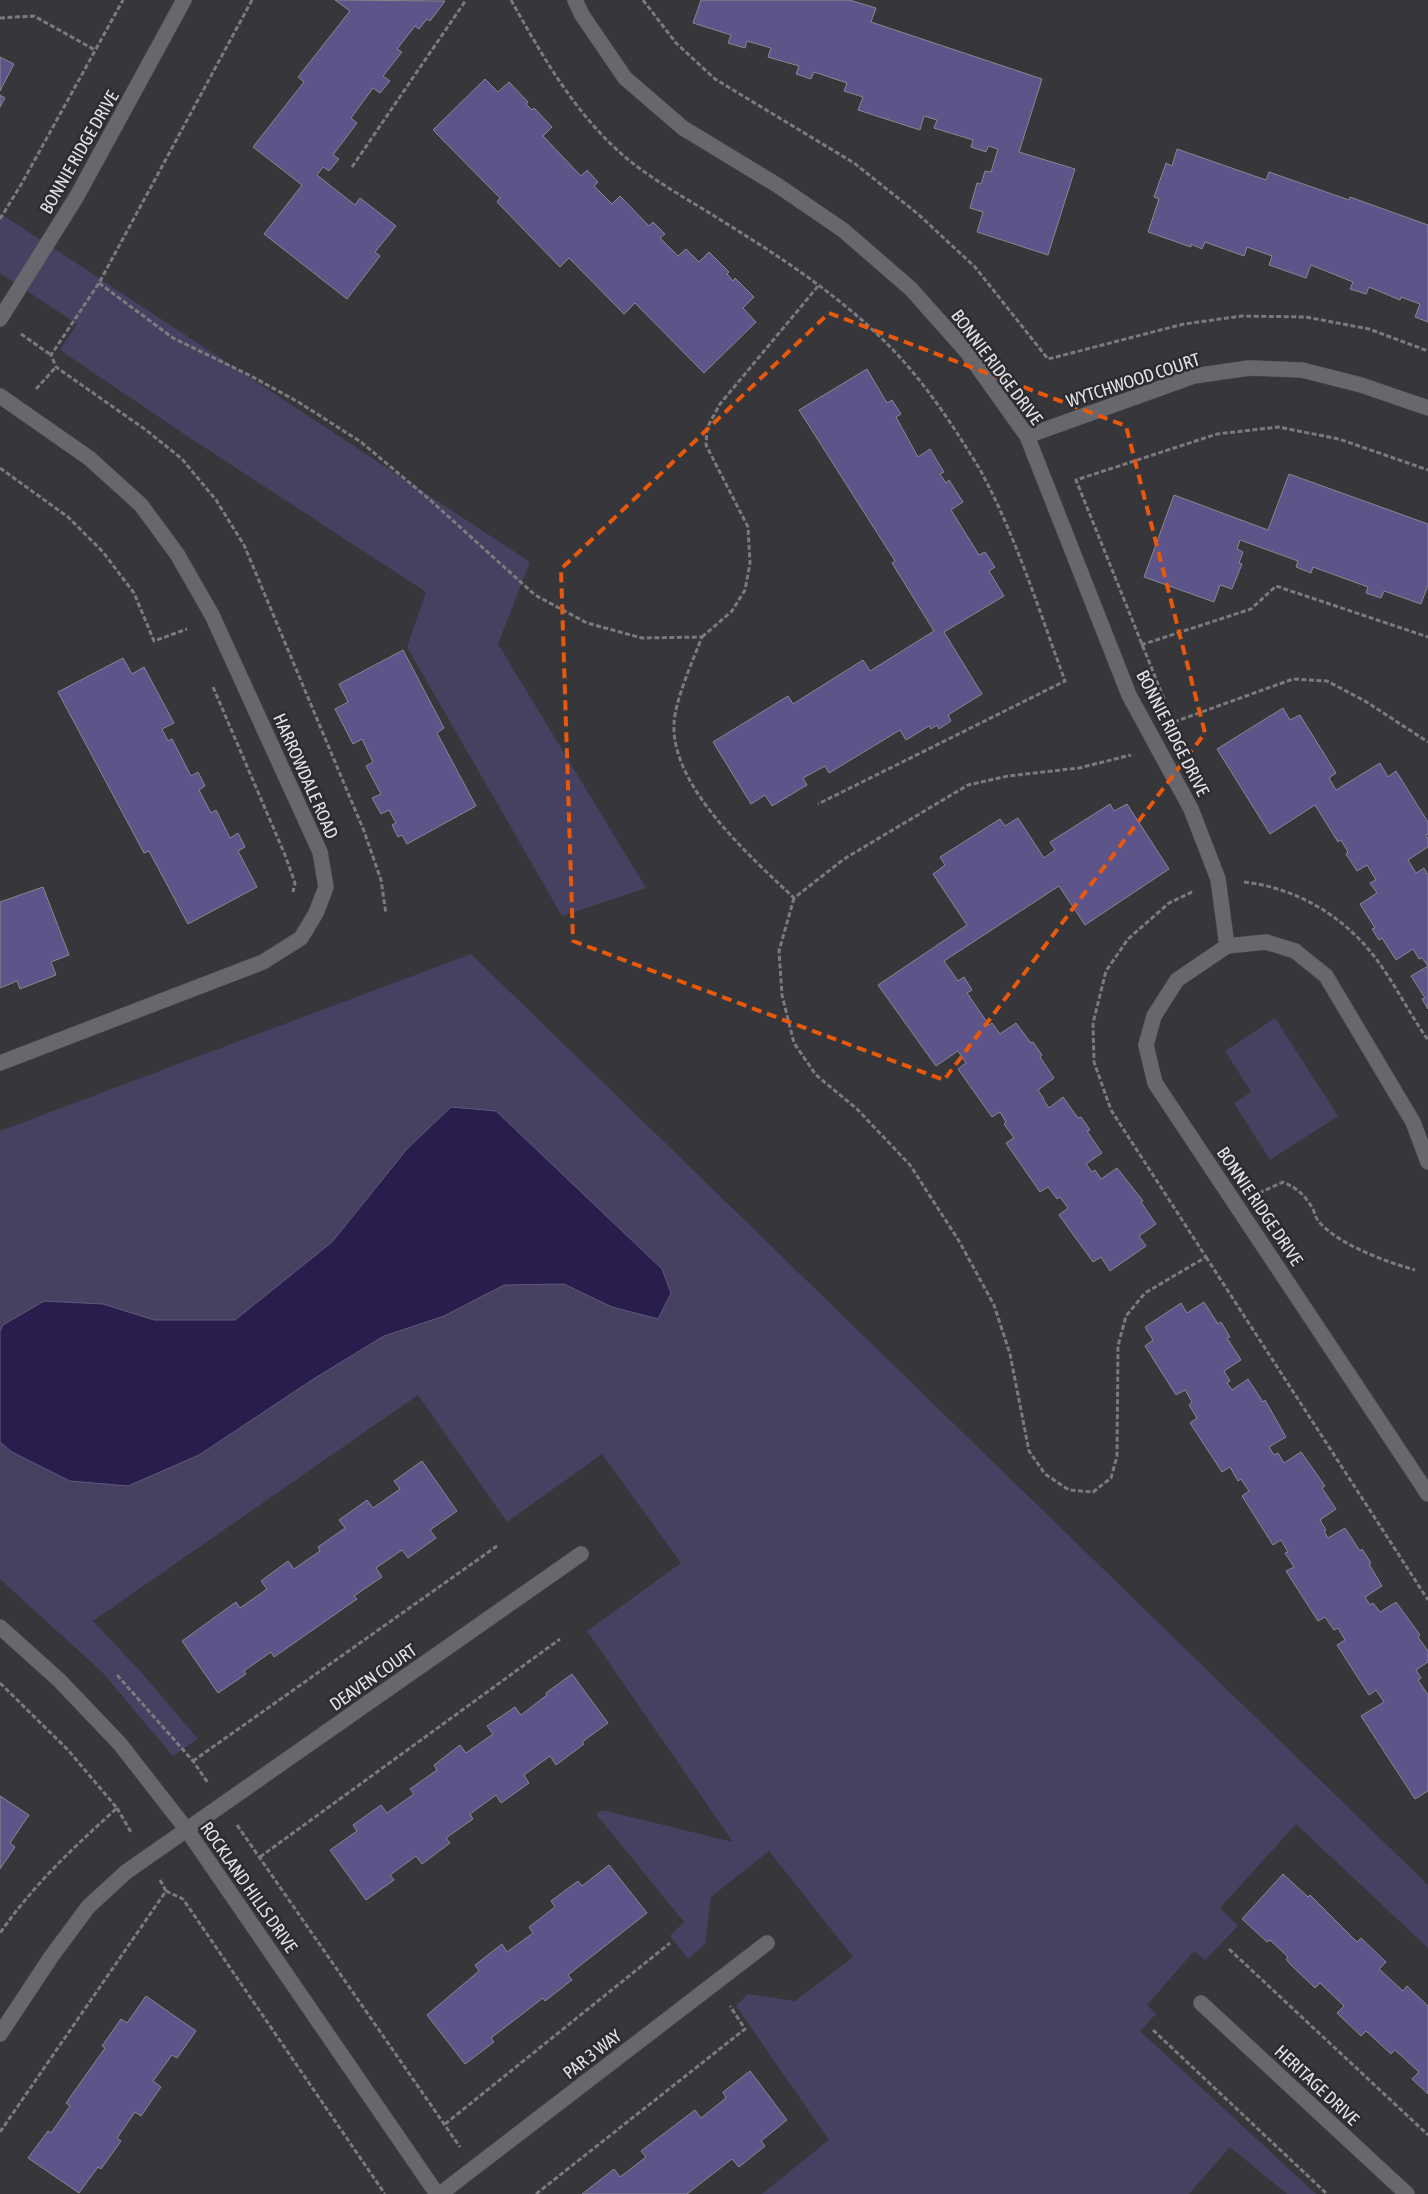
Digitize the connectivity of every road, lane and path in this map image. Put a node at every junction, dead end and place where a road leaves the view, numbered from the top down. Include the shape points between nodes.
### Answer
1 (123, 0) edge
2 (184, 0) edge
3 (252, 0) edge
4 (466, 0) edge
5 (511, 0) edge
6 (575, 0) edge
7 (643, 0) edge
8 (0, 18) edge
9 (96, 50) junction
10 (352, 167) dead end
11 (0, 219) edge
12 (99, 283) junction
13 (818, 285) junction
14 (0, 319) edge
15 (1428, 351) edge
16 (51, 355) junction
17 (0, 396) edge
18 (1428, 408) edge
19 (1027, 436) junction
20 (0, 468) edge
21 (1428, 470) edge
22 (191, 637) dead end
23 (702, 637) junction
24 (1428, 637) edge
25 (211, 683) dead end
26 (1174, 722) dead end
27 (1428, 742) edge
28 (1158, 748) junction
29 (818, 804) dead end
30 (1218, 879) junction
31 (794, 898) junction
32 (292, 902) dead end
33 (386, 914) dead end
34 (1227, 946) junction
35 (1428, 1040) edge
36 (0, 1063) edge
37 (1428, 1162) edge
38 (1254, 1195) dead end
39 (1206, 1257) junction
40 (1415, 1270) dead end
41 (1428, 1494) edge
42 (497, 1546) dead end
43 (581, 1554) dead end
44 (1428, 1600) edge
45 (0, 1627) edge
46 (560, 1639) dead end
47 (117, 1675) dead end
48 (0, 1683) edge
49 (193, 1761) junction
50 (223, 1805) junction
51 (187, 1830) junction
52 (260, 1857) junction
53 (0, 1934) edge
54 (767, 1942) dead end
55 (670, 1943) dead end
56 (1229, 1949) dead end
57 (1201, 2003) dead end
58 (729, 2006) dead end
59 (1153, 2030) dead end
60 (0, 2034) edge
61 (445, 2124) junction
62 (0, 2132) edge
63 (1428, 2135) edge
64 (473, 2169) junction
65 (385, 2194) edge
66 (439, 2194) edge
67 (536, 2194) edge
68 (1327, 2194) edge
69 (1407, 2194) edge

1 - 9 path
2 - 14 street, BONNIE RIDGE DRIVE via 77,196
3 - 12 path
4 - 10 path
5 - 13 path via 548,66 570,97 625,157
6 - 19 street, BONNIE RIDGE DRIVE via 625,78 683,128 843,230 911,289 967,352
7 - 15 path via 676,43 715,79 854,163 918,214 975,267 1048,359 1184,324 1242,316 1306,317 1369,329
8 - 9 path via 34,16
9 - 11 path
12 - 16 path
12 - 23 path via 173,338 300,403 361,442 535,595 588,623 642,638
13 - 23 path via 720,404 707,428 706,445 748,528 750,563 745,590 732,611
13 - 29 path via 896,354 944,412 985,477 1013,540 1065,681
14 - 16 path
16 - 33 path via 56,368 182,459 216,500 244,545 364,831 381,880
17 - 36 street, HARROWDALE ROAD via 89,458 141,505 177,554 212,615 320,852 326,887 301,938 263,962
18 - 19 street, WYTCHWOOD COURT via 1361,384 1302,370 1249,368 1194,376
19 - 28 street, BONNIE RIDGE DRIVE via 1129,695
20 - 22 path via 68,517 103,552 134,593 154,641 187,628
21 - 24 path via 1339,439 1278,428 1218,434 1076,480 1141,645 1251,609 1276,586
23 - 31 path via 683,686 674,724 678,757 704,803 744,851
25 - 32 path via 285,855 295,883
26 - 27 path via 1293,679 1327,681 1365,701
28 - 30 street, BONNIE RIDGE DRIVE via 1191,808
28 - 31 path via 1080,768 1008,776 968,785 844,859
30 - 34 street, BONNIE RIDGE DRIVE
30 - 35 path via 1268,885 1311,902 1343,923 1374,956
30 - 39 path via 1169,903 1128,939 1106,970 1093,1023 1094,1062 1111,1110
31 - 39 path via 779,951 782,995 794,1044 816,1075 857,1109 910,1165 959,1241 994,1305 1010,1354 1029,1451 1045,1474 1069,1490 1093,1492 1111,1478 1117,1456 1118,1346 1126,1316 1145,1293
34 - 37 street, BONNIE RIDGE DRIVE via 1266,942 1295,951 1326,976 1414,1122
34 - 41 street, BONNIE RIDGE DRIVE via 1177,980 1154,1016 1146,1045 1155,1082
38 - 40 path via 1282,1182 1300,1190 1318,1221 1332,1234 1369,1254
39 - 44 path
42 - 49 path
43 - 50 street, DEAVEN COURT
45 - 51 street, ROCKLAND HILLS DRIVE via 59,1680 120,1744
46 - 52 path
47 - 49 path
48 - 53 path via 68,1750 117,1808 54,1865
49 - 50 path
50 - 51 street, DEAVEN COURT
50 - 52 path
51 - 60 street, DEAVEN COURT via 126,1872 88,1907
51 - 66 street, ROCKLAND HILLS DRIVE
52 - 61 path
54 - 64 street, PAR 3 WAY
55 - 61 path
56 - 63 path
57 - 69 street, HERITAGE DRIVE
58 - 67 path via 746,2029
59 - 68 path
61 - 64 path
62 - 65 path via 166,1891 183,1899
64 - 66 street, PAR 3 WAY

